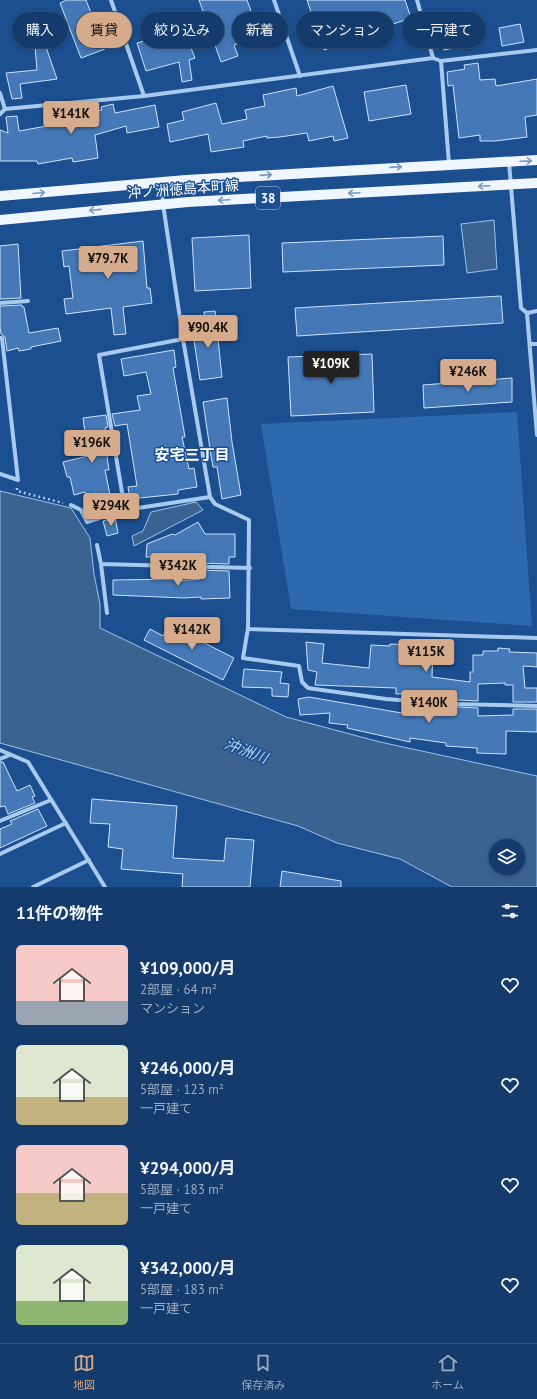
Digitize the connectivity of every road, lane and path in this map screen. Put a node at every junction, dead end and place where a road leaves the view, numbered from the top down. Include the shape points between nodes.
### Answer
1 (111, 0) edge
2 (274, 0) edge
3 (417, 0) edge
4 (537, 50) edge
5 (433, 58) junction
6 (441, 60) junction
7 (300, 76) junction
8 (0, 93) edge
9 (144, 96) junction
10 (4, 108) junction
11 (0, 114) edge
12 (537, 160) edge
13 (509, 161) junction
14 (449, 164) junction
15 (162, 182) junction
16 (537, 183) edge
17 (510, 184) junction
18 (0, 196) edge
19 (163, 204) junction
20 (0, 220) edge
21 (28, 301) dead end
22 (0, 303) edge
23 (537, 311) edge
24 (527, 313) junction
25 (0, 338) edge
26 (183, 339) junction
27 (530, 344) junction
28 (537, 344) edge
29 (536, 414) edge
30 (537, 435) edge
31 (0, 474) edge
32 (18, 480) junction
33 (210, 497) junction
34 (72, 505) joint
35 (125, 510) junction
36 (97, 545) dead end
37 (101, 564) junction
38 (250, 568) junction
39 (107, 613) dead end
40 (248, 629) junction
41 (537, 638) edge
42 (537, 706) edge
43 (0, 750) edge
44 (10, 754) junction
45 (0, 759) edge
46 (51, 800) junction
47 (0, 820) edge
48 (66, 823) junction
49 (0, 854) edge
50 (89, 860) junction
51 (33, 887) edge
52 (105, 887) edge

1 - 9 street
2 - 7 street
3 - 5 street
4 - 6 street
5 - 6 street
5 - 7 street
6 - 14 street
7 - 9 street
8 - 10 street
9 - 10 street
10 - 11 street
13 -> 12 main road, 沖ノ洲徳島本町線 / 38
13 - 14 main road, 沖ノ洲徳島本町線 / 38
13 - 17 street
15 -> 14 main road, 沖ノ洲徳島本町線 / 38
18 -> 15 main road, 沖ノ洲徳島本町線 / 38
15 - 19 street
16 - 17 main road, 沖ノ洲徳島本町線 / 38
17 -> 19 main road, 沖ノ洲徳島本町線 / 38
17 - 24 street via 521,308
19 -> 20 main road, 沖ノ洲徳島本町線 / 38
19 - 26 street
21 - 22 street
23 - 24 street
24 - 27 street
25 - 32 street
26 - 33 street
26 - 35 street via 99,355
27 - 28 street
27 - 29 street
29 - 30 street
31 - 32 street
32 - 34 path via 17,491
33 - 35 street
33 - 38 street via 215,504 249,520
34 - 35 street via 81,510 87,522
36 - 37 street
37 - 38 street
37 - 39 street
38 - 40 street
40 - 41 street
40 - 42 street via 243,658 299,666 302,682 308,688 386,699
43 - 44 street
44 - 45 street
44 - 46 street via 28,762
46 - 47 street
46 - 48 street
48 - 49 street
48 - 50 street
50 - 51 street
50 - 52 street

